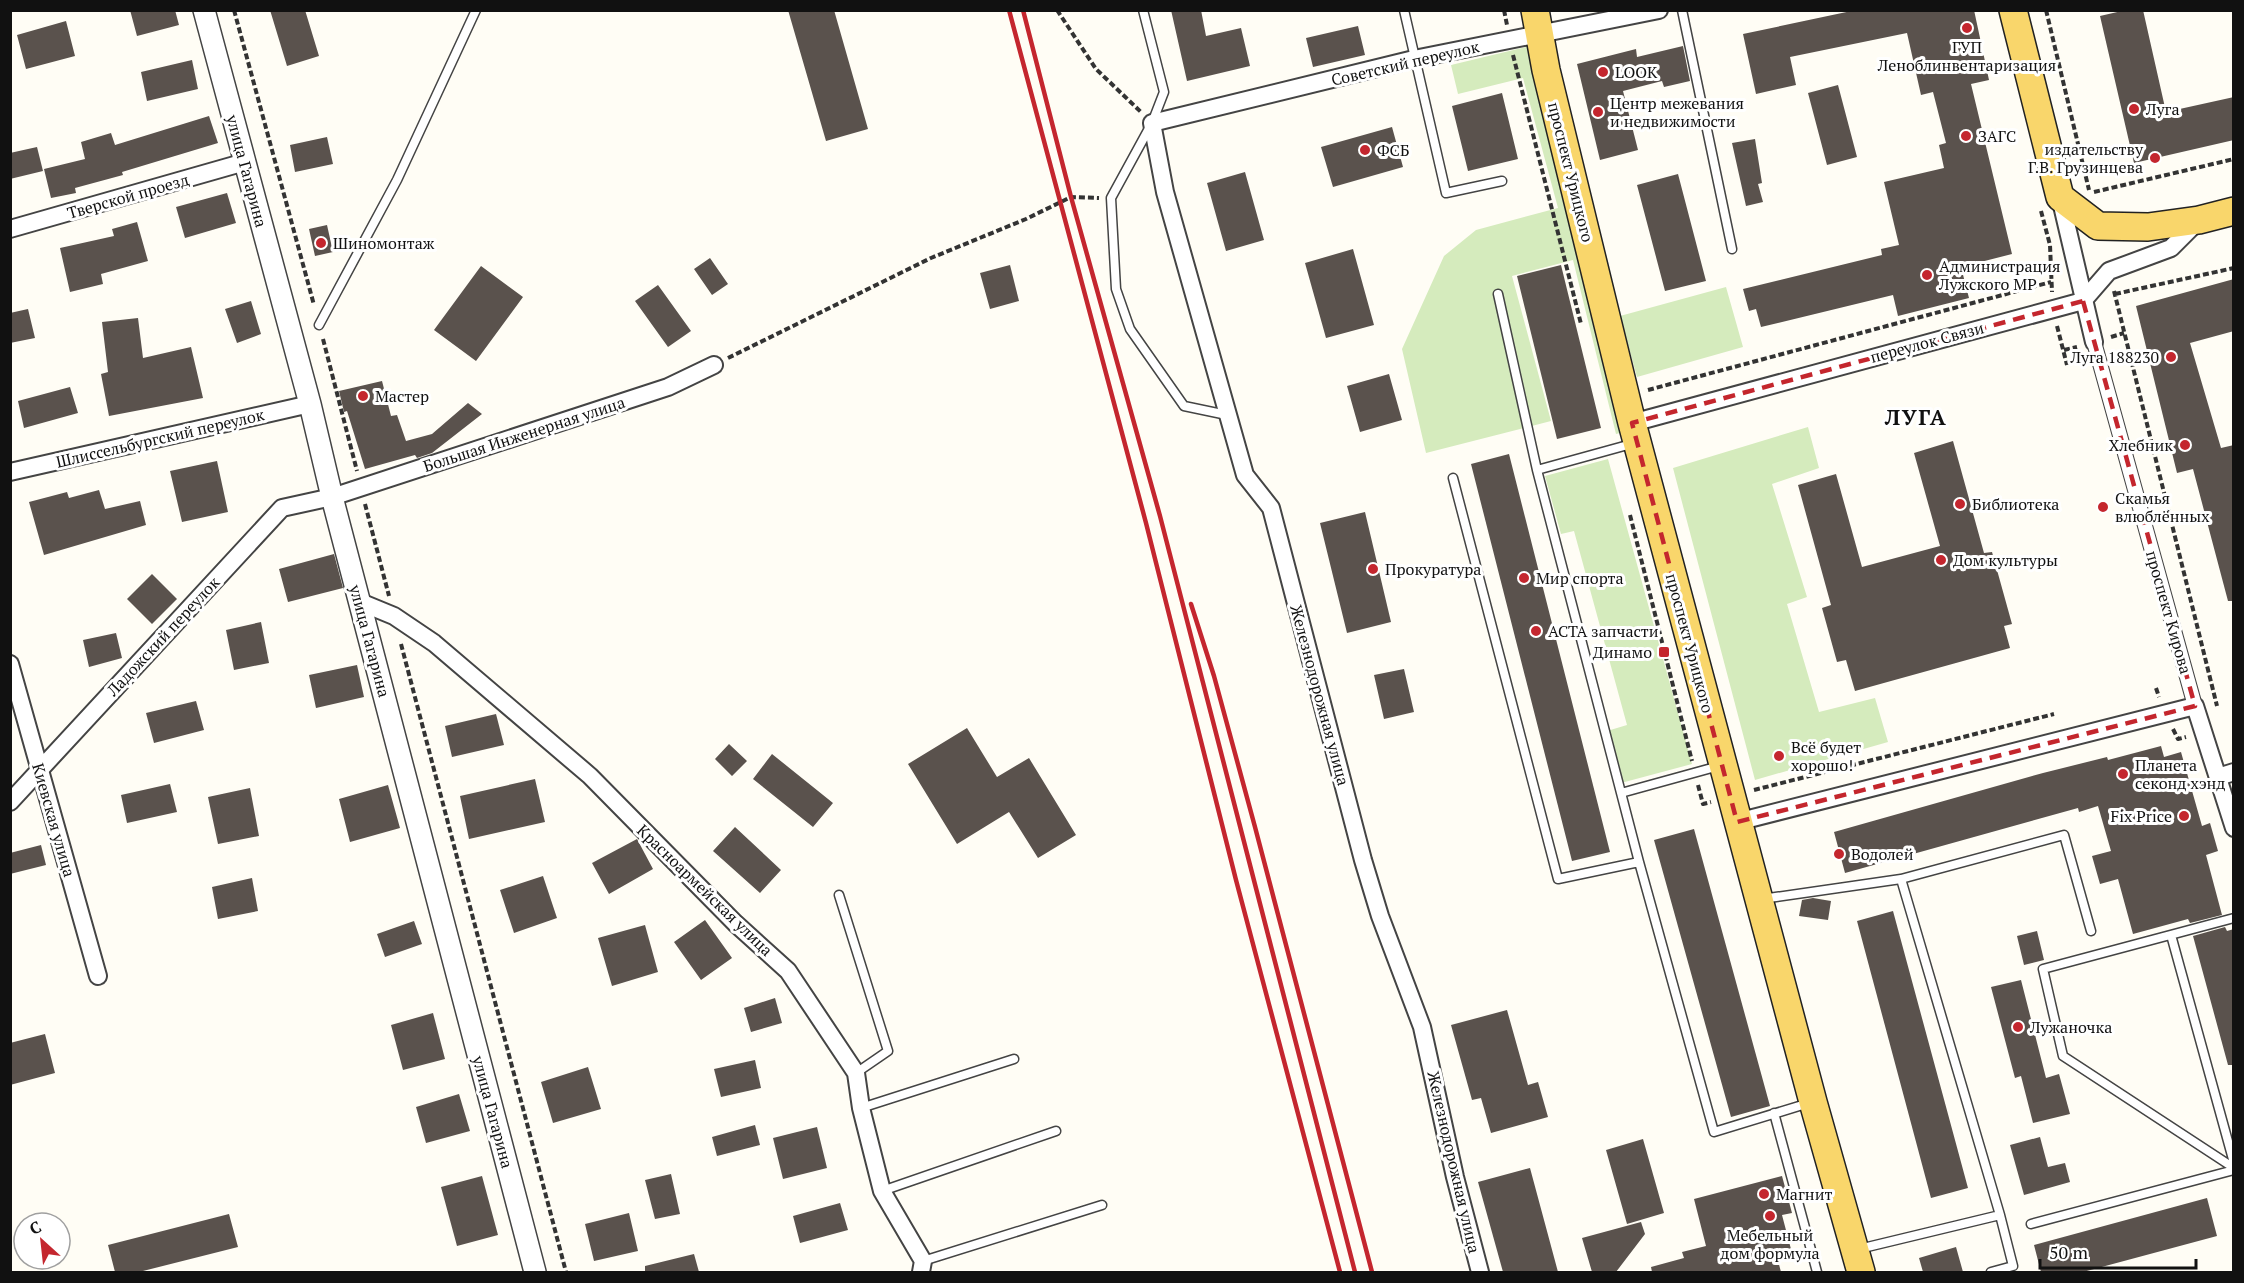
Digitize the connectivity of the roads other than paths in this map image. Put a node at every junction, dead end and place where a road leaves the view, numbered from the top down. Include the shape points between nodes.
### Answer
1 (204, 10) edge
2 (476, 10) edge
3 (1143, 10) edge
4 (1404, 10) edge
5 (1659, 10) edge
6 (1682, 10) edge
7 (2013, 10) edge
8 (1537, 22) edge
9 (1414, 59) junction
10 (1152, 123) junction
11 (245, 162) junction
12 (1502, 181) dead end
13 (2060, 198) junction
14 (2234, 211) edge
15 (2199, 220) junction
16 (10, 229) edge
17 (1732, 249) dead end
18 (1498, 294) dead end
19 (2083, 301) junction
20 (319, 325) dead end
21 (2094, 342) joint
22 (714, 365) road end
23 (310, 404) junction
24 (1227, 415) junction
25 (1634, 433) junction
26 (1537, 470) junction
27 (10, 472) edge
28 (1453, 478) dead end
29 (332, 496) junction
30 (360, 602) junction
31 (10, 664) edge
32 (2195, 706) junction
33 (1723, 765) junction
34 (40, 770) junction
35 (2226, 775) edge
36 (1621, 793) junction
37 (10, 802) edge
38 (1737, 822) junction
39 (2234, 828) edge
40 (1639, 862) junction
41 (1901, 879) junction
42 (839, 895) dead end
43 (1758, 899) junction
44 (2234, 918) edge
45 (2091, 932) dead end
46 (2171, 935) junction
47 (98, 976) dead end
48 (1014, 1059) dead end
49 (856, 1073) junction
50 (1813, 1102) junction
51 (861, 1108) junction
52 (1774, 1113) junction
53 (1056, 1131) dead end
54 (2234, 1162) edge
55 (2234, 1169) edge
56 (882, 1191) junction
57 (1102, 1205) dead end
58 (2000, 1215) junction
59 (2031, 1224) dead end
60 (1858, 1261) edge
61 (922, 1267) edge
62 (535, 1272) edge
63 (1480, 1272) edge
64 (1817, 1272) edge
65 (1991, 1272) edge

1 - 11 street, улица Гагарина
2 - 20 lane via 397,180
3 - 10 lane via 1164,92
4 - 9 lane
5 - 8 street, Советский переулок
6 - 17 lane
7 - 13 main road, проспект Кирова
8 - 9 street, Советский переулок
8 - 25 main road, проспект Урицкого
9 - 10 street, Советский переулок
9 - 12 lane via 1446,193
10 - 24 street, Железнодорожная улица via 1165,192
10 - 24 lane via 1112,198 1116,289 1130,329 1184,406
11 - 16 street, Тверской проезд
11 - 23 street, улица Гагарина
13 - 15 main road via 2098,226 2148,227
13 - 19 street, проспект Кирова
14 - 15 main road
15 - 19 street via 2171,248 2109,272
18 - 26 lane
19 - 21 street, проспект Кирова
19 - 25 street, переулок Связи
21 - 32 street, проспект Кирова
22 - 29 street, Большая Инженерная улица via 668,387
23 - 27 street, Шлиссельбургский переулок
23 - 29 street, улица Гагарина
24 - 63 street, Железнодорожная улица via 1245,475 1270,508 1363,860 1422,1028
25 - 26 lane
25 - 33 main road, проспект Урицкого
26 - 36 lane
28 - 40 lane via 1558,879
29 - 30 street, улица Гагарина
29 - 34 street, Ладожский переулок via 282,508
30 - 49 street, Красноармейская улица via 394,616 434,644 590,776 735,923 789,971
30 - 62 street, улица Гагарина
31 - 34 street, Киевская улица
32 - 35 street, проспект Кирова
32 - 38 street
33 - 36 lane
33 - 38 main road, проспект Урицкого
34 - 37 street, Ладожский переулок
34 - 47 street, Киевская улица
35 - 39 street, проспект Кирова
36 - 40 lane
38 - 43 main road, проспект Урицкого
40 - 52 lane via 1713,1132
41 - 43 lane
41 - 45 lane via 2064,835
41 - 58 lane
42 - 49 lane via 888,1051
43 - 50 main road, проспект Урицкого
44 - 46 lane
46 - 54 lane
46 - 55 lane via 2043,969 2063,1056
48 - 51 lane
49 - 51 street, Красноармейская улица
50 - 52 lane
50 - 60 main road, проспект Урицкого
51 - 56 street, Красноармейская улица
52 - 64 lane
53 - 56 lane
55 - 59 lane
56 - 61 street, Красноармейская улица
57 - 61 lane
58 - 60 lane
58 - 65 lane via 2013,1266

